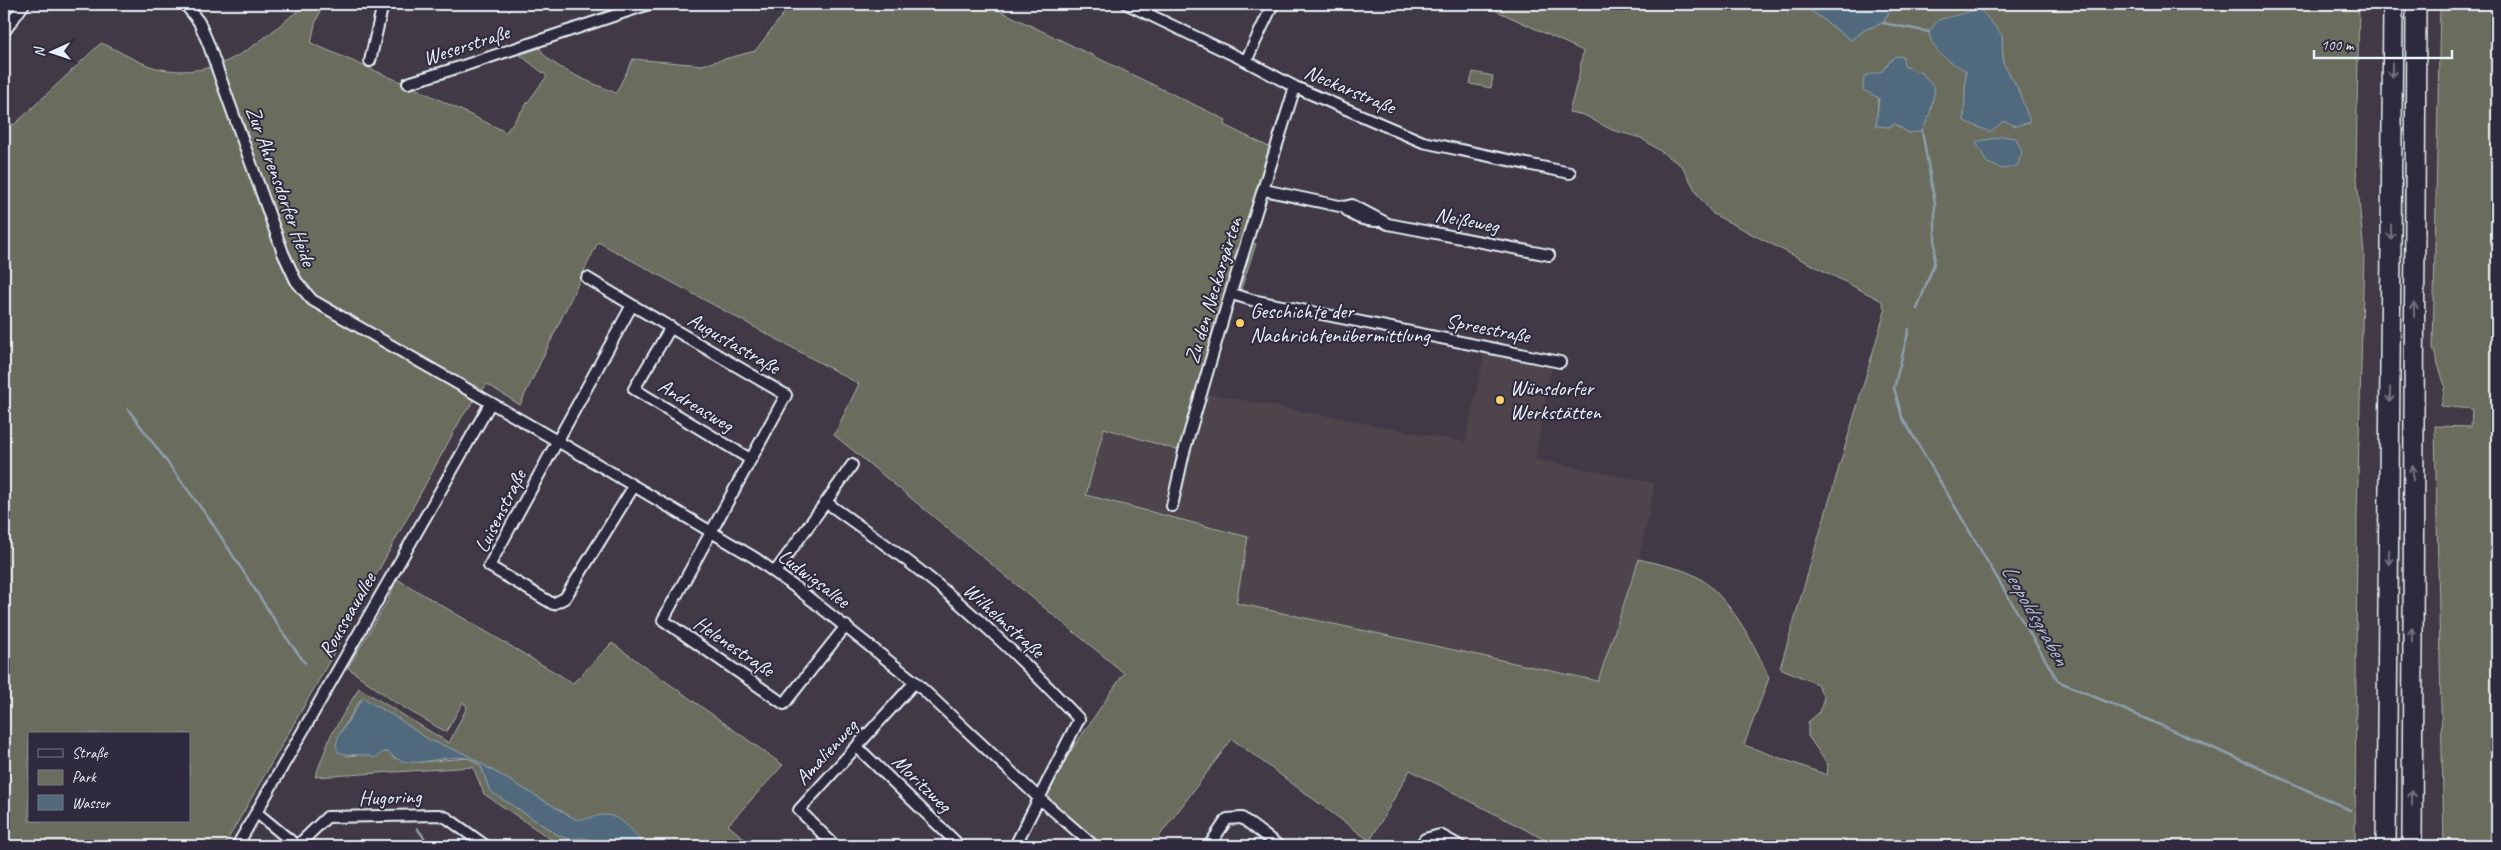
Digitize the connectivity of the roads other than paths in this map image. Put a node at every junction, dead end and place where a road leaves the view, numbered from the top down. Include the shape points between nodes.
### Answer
1 (24, 4) edge
2 (185, 4) edge
3 (383, 4) edge
4 (649, 4) edge
5 (1127, 4) edge
6 (1273, 4) edge
7 (2393, 4) edge
8 (2416, 4) edge
9 (4, 32) edge
10 (1246, 60) junction
11 (370, 61) dead end
12 (408, 83) dead end
13 (1295, 87) junction
14 (1570, 173) dead end
15 (1264, 190) junction
16 (1549, 255) dead end
17 (587, 278) dead end
18 (1232, 294) junction
19 (632, 305) junction
20 (671, 327) junction
21 (1560, 362) dead end
22 (490, 404) junction
23 (558, 441) junction
24 (750, 459) junction
25 (852, 465) dead end
26 (634, 486) junction
27 (826, 502) junction
28 (1172, 506) dead end
29 (711, 532) junction
30 (775, 572) junction
31 (846, 626) junction
32 (915, 682) junction
33 (857, 747) junction
34 (1039, 798) junction
35 (257, 812) junction
36 (237, 846) edge
37 (297, 846) edge
38 (486, 846) edge
39 (835, 846) edge
40 (960, 846) edge
41 (1015, 846) edge
42 (1094, 846) edge
43 (1209, 846) edge
44 (1279, 846) edge
45 (1420, 846) edge
46 (1460, 846) edge
47 (2386, 846) edge
48 (2412, 846) edge

1 - 9 street
2 - 22 street, Zur Ahrensdorfer Heide via 199,22 208,43 296,281 312,300 334,314
3 - 11 street
4 - 12 street, Weserstraße
5 - 10 street, Neckarstraße
6 - 10 street
7 -> 47 highway
48 -> 8 highway
10 - 13 street, Neckarstraße
13 - 14 street, Neckarstraße via 1423,142
13 - 15 street, Zu den Neckargärten
15 - 16 street, Neißeweg via 1344,207 1352,205 1379,220
15 - 18 street, Zu den Neckargärten
17 - 19 street, Augustastraße
18 - 21 street, Spreestraße
18 - 28 street, Zu den Neckargärten via 1184,452
19 - 20 street, Augustastraße
19 - 23 street
20 - 24 street, Augustastraße via 786,395
20 - 24 street, Andreasweg via 634,389
22 - 23 street, Ludwigsallee
22 - 35 street, Rousseauallee
23 - 26 street, Ludwigsallee
23 - 26 street, Luisenstraße via 489,566 553,604 564,598
24 - 29 street, Augustastraße
25 - 27 street
26 - 29 street, Ludwigsallee
27 - 30 street
27 - 34 street, Wilhelmstraße via 919,570 973,616 1022,660 1079,719
29 - 30 street, Ludwigsallee
29 - 31 street, Helenestraße via 662,620 784,704
30 - 31 street, Ludwigsallee
31 - 32 street, Ludwigsallee
32 - 33 street, Amalienweg
32 - 34 street, Ludwigsallee
33 - 39 street, Amalienweg via 799,810
33 - 40 street, Moritzweg
34 - 41 street
34 - 42 street, Ludwigsallee
35 - 36 street, Rousseauallee
35 - 37 street, Hugoring
37 - 38 street, Hugoring via 328,817 430,814 447,818
43 - 44 street via 1228,819 1242,818
45 - 46 street via 1425,840 1440,835

